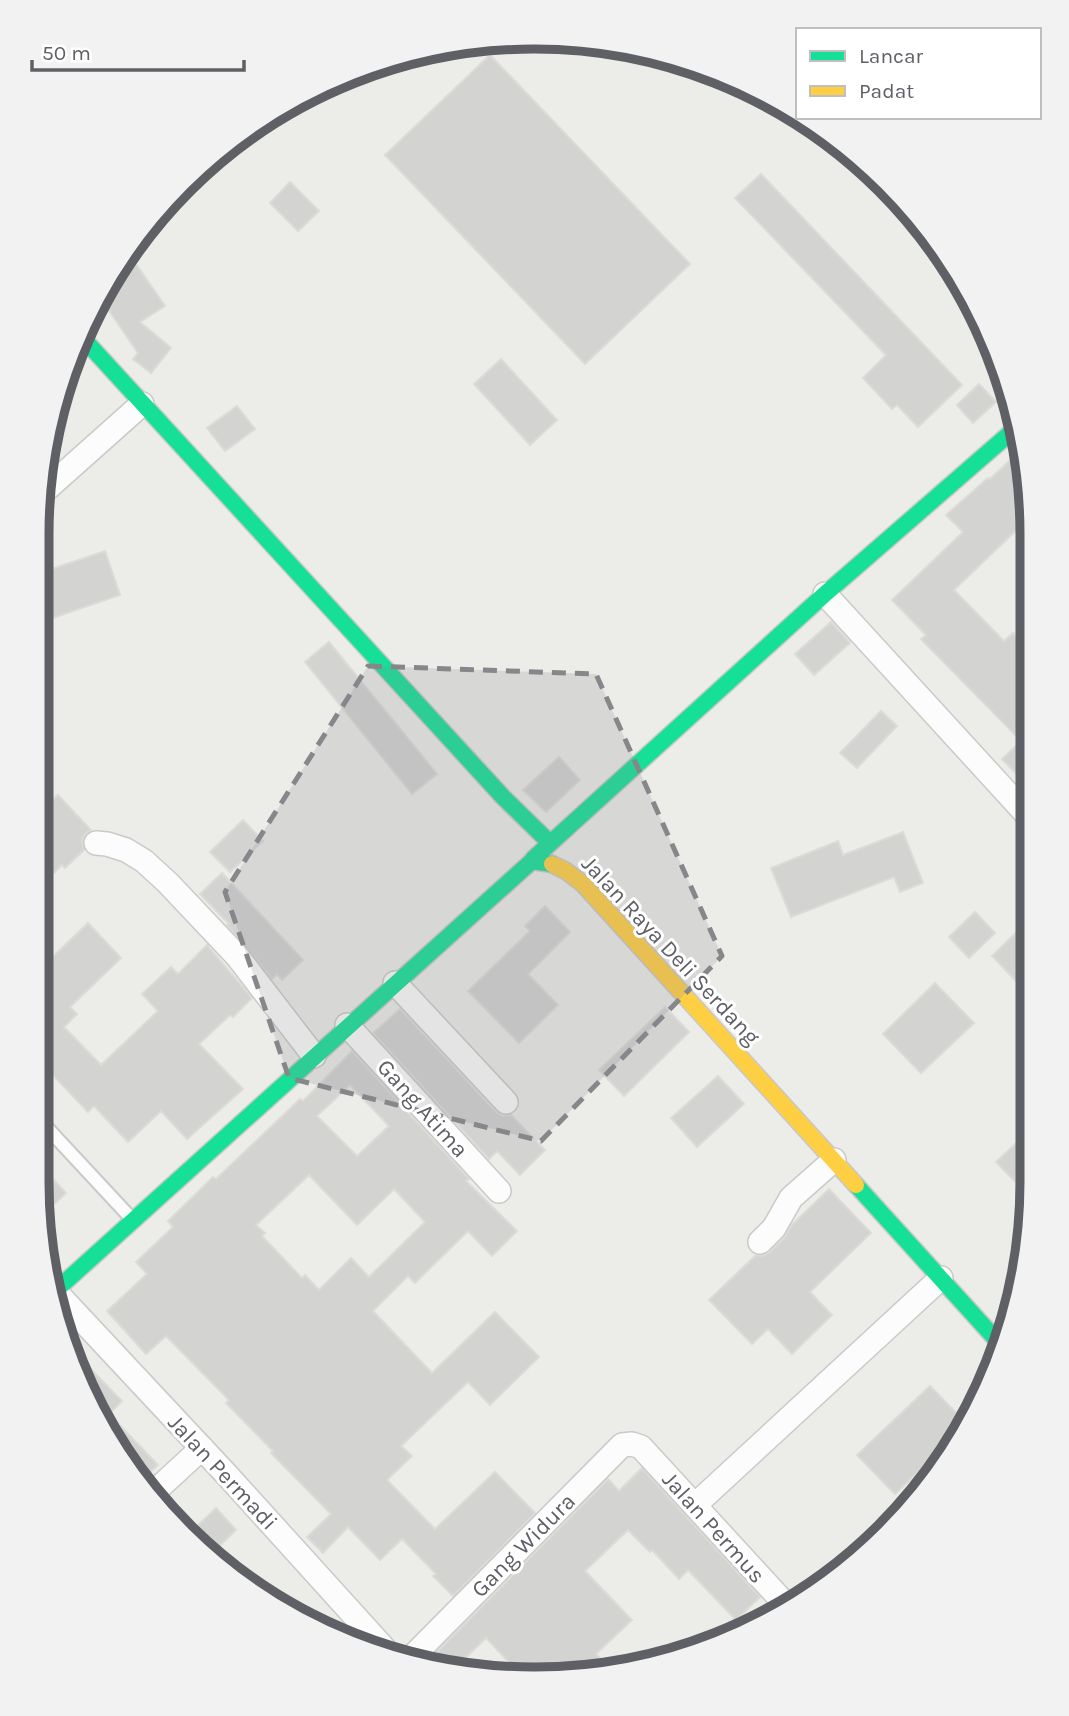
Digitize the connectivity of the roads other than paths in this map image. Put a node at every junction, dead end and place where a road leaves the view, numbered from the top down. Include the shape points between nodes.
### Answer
1 (88, 344) edge
2 (142, 404) junction
3 (1009, 434) edge
4 (52, 484) edge
5 (825, 594) junction
6 (1020, 806) edge
7 (96, 843) dead end
8 (550, 843) junction
9 (532, 861) junction
10 (394, 983) junction
11 (347, 1025) junction
12 (314, 1056) junction
13 (506, 1102) dead end
14 (49, 1129) edge
15 (834, 1160) junction
16 (499, 1191) dead end
17 (133, 1220) junction
18 (760, 1242) dead end
19 (941, 1278) junction
20 (61, 1286) edge
21 (64, 1301) edge
22 (994, 1337) edge
23 (641, 1447) joint
24 (202, 1448) junction
25 (158, 1488) edge
26 (695, 1505) junction
27 (781, 1599) edge
28 (377, 1641) edge
29 (417, 1652) edge

1 - 2 street
2 - 4 street
2 - 8 street
3 - 5 street
5 - 6 street
5 - 8 street
7 - 12 street via 126,850 168,883 237,956
8 - 9 street
9 - 10 street
9 - 15 street, Jalan Raya Deli Serdang via 556,864 583,884
10 - 11 street
10 - 13 street
11 - 12 street
11 - 16 street, Gang Atima
12 - 17 street
14 - 17 lane
15 - 18 street via 791,1198
15 - 19 street, Jalan Raya Deli Serdang
17 - 20 street
19 - 22 street, Jalan Raya Deli Serdang
19 - 26 street
21 - 24 street, Jalan Permadi
23 - 26 street, Jalan Permus
23 - 29 street, Gang Widura via 622,1445
24 - 25 street
24 - 28 street, Jalan Permadi
26 - 27 street, Jalan Permus

